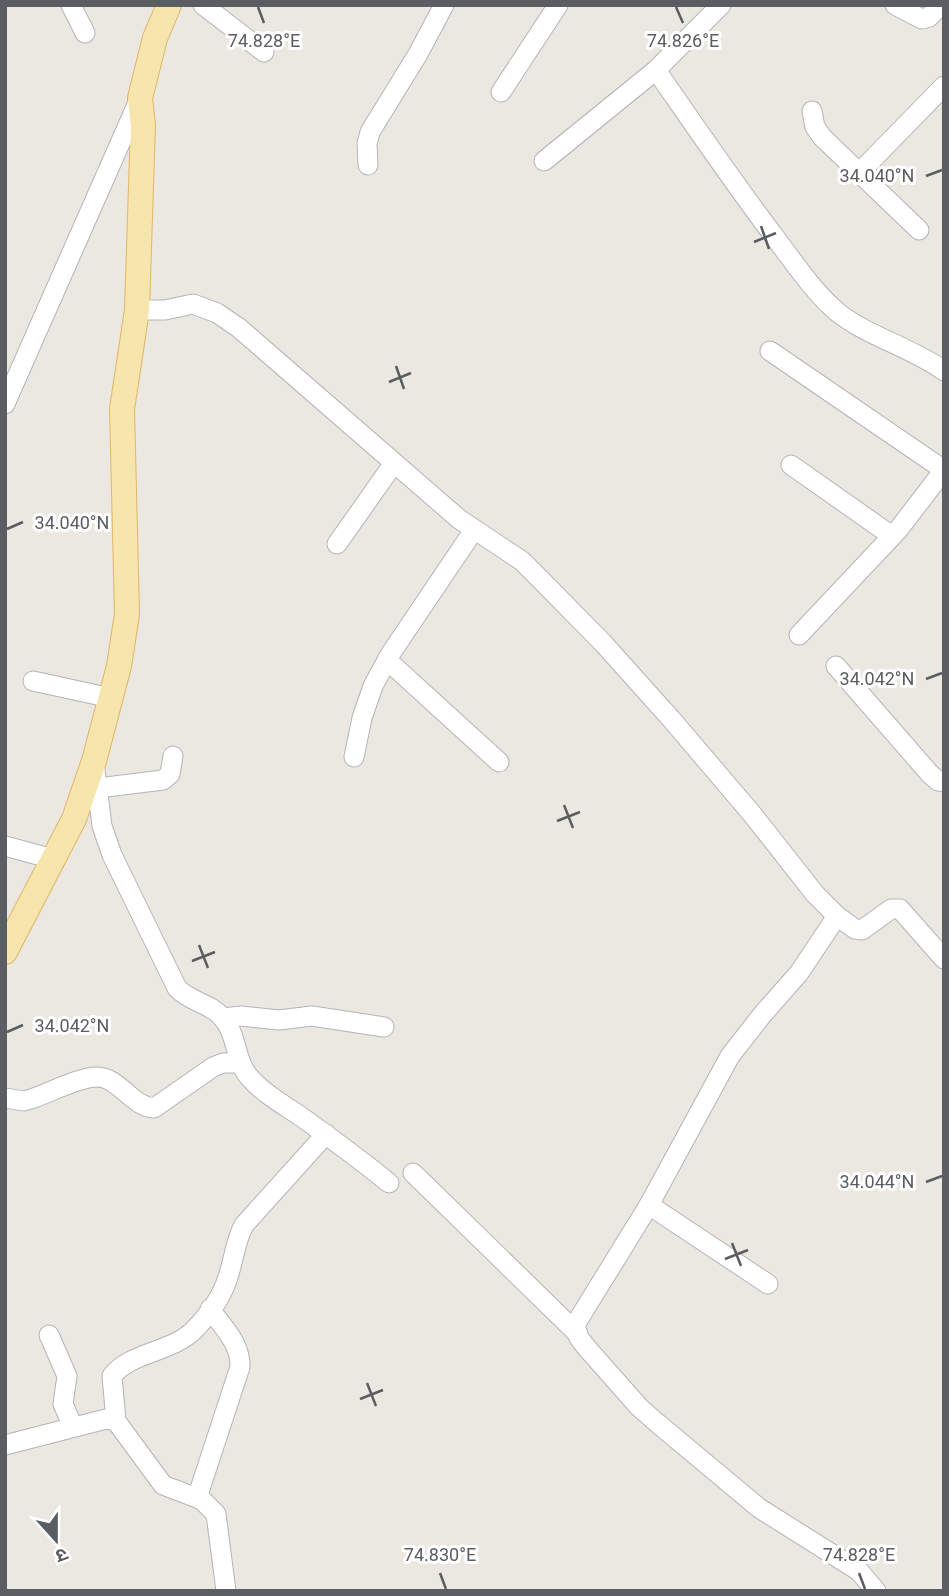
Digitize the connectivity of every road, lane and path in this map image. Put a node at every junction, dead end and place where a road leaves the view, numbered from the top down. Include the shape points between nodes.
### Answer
1 (71, 5) edge
2 (169, 5) edge
3 (203, 5) edge
4 (444, 5) edge
5 (558, 5) edge
6 (721, 5) edge
7 (895, 5) edge
8 (941, 5) edge
9 (85, 33) dead end
10 (264, 51) dead end
11 (656, 70) junction
12 (944, 86) edge
13 (501, 92) dead end
14 (140, 98) junction
15 (813, 111) dead end
16 (544, 162) dead end
17 (368, 165) dead end
18 (859, 173) junction
19 (919, 230) dead end
20 (137, 310) junction
21 (770, 351) dead end
22 (944, 371) edge
23 (5, 404) edge
24 (394, 463) junction
25 (791, 465) dead end
26 (944, 470) edge
27 (474, 530) junction
28 (892, 536) junction
29 (337, 544) dead end
30 (799, 635) dead end
31 (387, 660) junction
32 (835, 666) dead end
33 (33, 681) dead end
34 (111, 698) junction
35 (173, 755) dead end
36 (354, 757) dead end
37 (94, 761) junction
38 (499, 762) dead end
39 (944, 782) edge
40 (98, 788) junction
41 (5, 846) edge
42 (52, 859) junction
43 (837, 916) junction
44 (5, 952) edge
45 (944, 959) edge
46 (223, 1018) junction
47 (384, 1027) dead end
48 (240, 1063) junction
49 (5, 1098) edge
50 (326, 1134) junction
51 (414, 1173) dead end
52 (389, 1183) dead end
53 (649, 1205) junction
54 (768, 1284) dead end
55 (210, 1309) junction
56 (577, 1334) junction
57 (49, 1335) dead end
58 (116, 1421) junction
59 (73, 1427) junction
60 (5, 1445) edge
61 (197, 1498) junction
62 (226, 1591) edge
63 (876, 1591) edge

1 - 9 street
2 - 14 main road via 155,38
3 - 10 street
4 - 17 street via 370,132
5 - 13 street
6 - 11 street
7 - 8 street via 922,19
11 - 16 street
11 - 22 street via 729,176 835,310
12 - 18 street
14 - 20 main road
14 - 23 street
15 - 18 street via 817,131
18 - 19 street
20 - 24 street via 193,304 217,313
20 - 34 main road via 122,409 127,614
21 - 26 street
24 - 27 street
24 - 29 street
25 - 28 street
26 - 28 street
27 - 31 street
27 - 43 street via 522,561 603,643
28 - 30 street
31 - 36 street via 362,718
31 - 38 street
32 - 39 street via 930,774
33 - 34 street
34 - 37 main road
35 - 40 street via 170,774 163,780
37 - 40 street
37 - 42 main road via 74,819
40 - 46 street via 112,855 169,973 185,997
41 - 42 street
42 - 44 main road
43 - 45 street via 862,930 891,909 900,909
43 - 53 street via 799,973 730,1056
46 - 47 street via 312,1016
46 - 48 street
48 - 49 street via 213,1067 154,1108 97,1077 24,1101
48 - 50 street via 253,1082
50 - 52 street
50 - 55 street via 244,1225 228,1278
51 - 56 street
53 - 54 street
53 - 56 street via 577,1321
55 - 58 street via 186,1337 116,1371 111,1383
55 - 61 street via 236,1345 240,1367
56 - 63 street via 656,1422 759,1508 859,1571
57 - 59 street via 67,1376 63,1404
58 - 59 street
58 - 61 street via 163,1485
59 - 60 street
61 - 62 street via 216,1514

